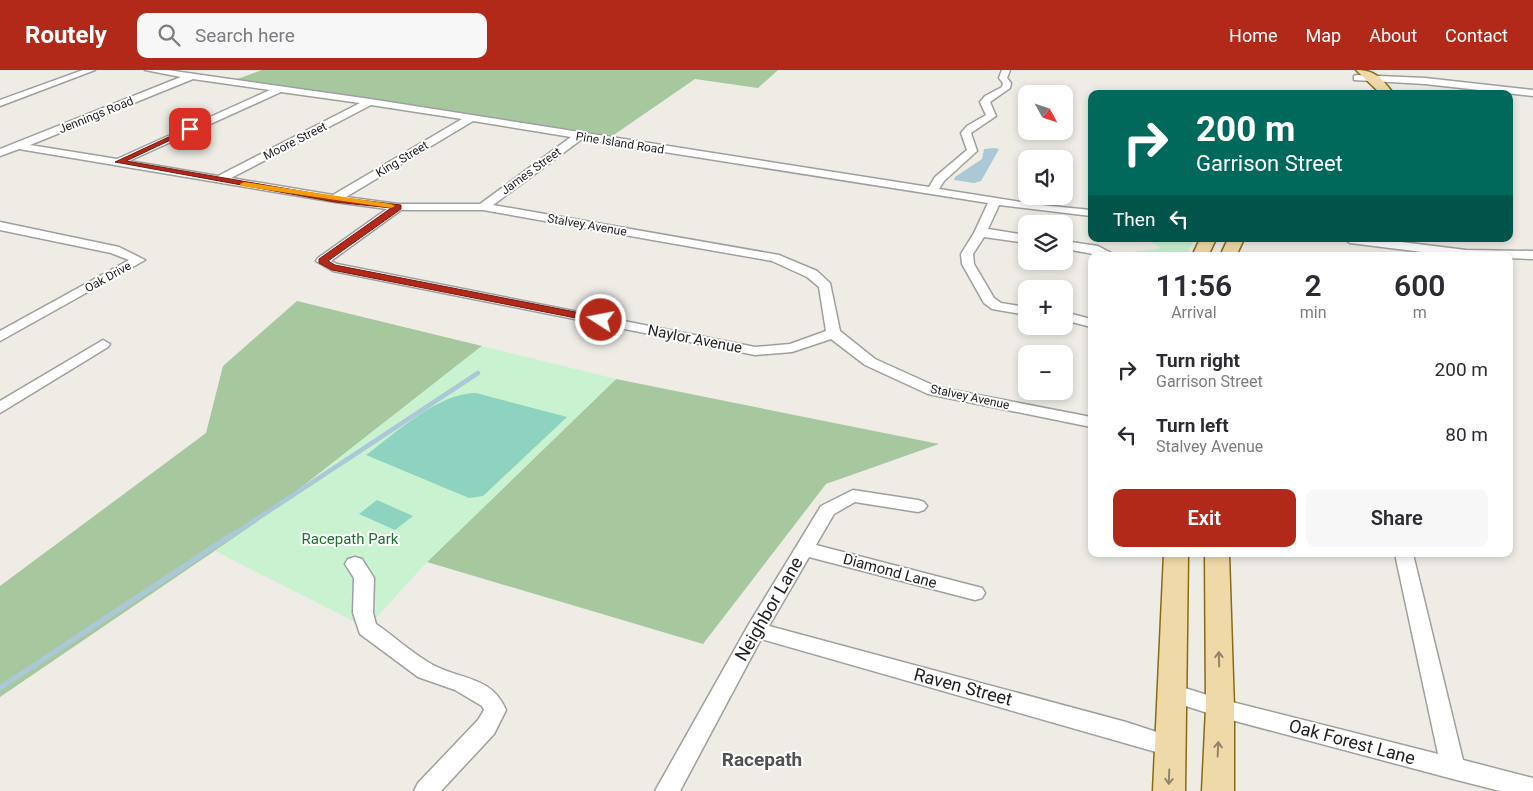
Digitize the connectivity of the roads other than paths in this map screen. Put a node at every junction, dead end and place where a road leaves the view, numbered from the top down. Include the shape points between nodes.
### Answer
1 (91, 70) edge
2 (149, 70) edge
3 (1006, 70) edge
4 (192, 73) edge
5 (1360, 78) edge
6 (1377, 81) junction
7 (1469, 88) junction
8 (280, 89) junction
9 (1385, 90) edge
10 (1480, 90) edge
11 (1495, 90) edge
12 (1513, 91) edge
13 (1533, 93) edge
14 (1513, 94) edge
15 (1533, 97) edge
16 (370, 102) junction
17 (0, 103) edge
18 (470, 119) junction
19 (579, 136) junction
20 (19, 146) junction
21 (0, 153) edge
22 (118, 162) junction
23 (219, 180) junction
24 (933, 190) junction
25 (335, 199) junction
26 (994, 200) junction
27 (398, 207) junction
28 (483, 207) junction
29 (1088, 213) edge
30 (0, 226) edge
31 (980, 233) junction
32 (1018, 237) edge
33 (1373, 242) edge
34 (1073, 246) edge
35 (1102, 252) edge
36 (1449, 252) edge
37 (1513, 254) edge
38 (1533, 255) edge
39 (1018, 310) edge
40 (1073, 318) edge
41 (1088, 322) edge
42 (833, 333) junction
43 (1, 335) edge
44 (103, 344) dead end
45 (0, 408) edge
46 (1088, 421) edge
47 (918, 506) dead end
48 (804, 549) junction
49 (1176, 557) edge
50 (1217, 557) edge
51 (1405, 557) edge
52 (355, 564) dead end
53 (975, 593) dead end
54 (756, 630) junction
55 (1172, 693) junction
56 (1220, 708) junction
57 (1170, 746) junction
58 (1453, 769) junction
59 (1533, 789) edge
60 (426, 791) edge
61 (667, 791) edge
62 (1169, 791) edge
63 (1218, 791) edge

1 - 17 street
2 - 4 street, Pine Island Road
3 - 24 street via 1003,75 1006,88 985,100 991,116 966,133 972,152 940,179
4 - 8 street, Pine Island Road
4 - 20 street, Jennings Road
5 - 6 main road
6 - 7 street
6 - 9 main road
7 - 10 street
7 - 11 street
8 - 16 street, Pine Island Road
8 - 22 street
12 - 13 street
14 - 15 street
16 - 18 street, Pine Island Road
16 - 23 street, Moore Street
18 - 19 street, Pine Island Road
18 - 25 street, King Street
19 - 24 street, Pine Island Road
19 - 28 street, James Street
20 - 21 street, Jennings Road
20 - 22 street, Stalvey Avenue
22 - 23 street, Stalvey Avenue
23 - 25 street, Stalvey Avenue
24 - 26 street, Pine Island Road
25 - 27 street, Stalvey Avenue
26 - 29 street, Pine Island Road
26 - 31 street
27 - 28 street, Stalvey Avenue
27 - 42 street, Naylor Avenue via 322,261 332,267 755,351 792,348
28 - 42 street, Stalvey Avenue via 775,258 812,274 825,286
30 - 43 street, Oak Drive via 115,250 139,260
31 - 32 street
31 - 39 street via 967,254 968,264 989,300 998,306
33 - 36 street
34 - 35 street
37 - 38 street
40 - 41 street
42 - 46 street, Stalvey Avenue via 870,362 933,391
44 - 45 street
47 - 48 street, Neighbor Lane via 853,496 845,499 827,510
48 - 53 street, Diamond Lane
48 - 54 street, Neighbor Lane
49 - 55 main road
56 -> 50 main road
51 - 58 street
52 - 60 street via 364,578 363,613 367,628 426,671 463,684 491,700 495,710 486,727
54 - 57 street, Raven Street
54 - 61 street, Neighbor Lane
55 - 56 street, Oak Forest Lane
55 - 57 main road
56 - 58 street, Oak Forest Lane
63 -> 56 main road
57 -> 62 main road
58 - 59 street, Oak Forest Lane

